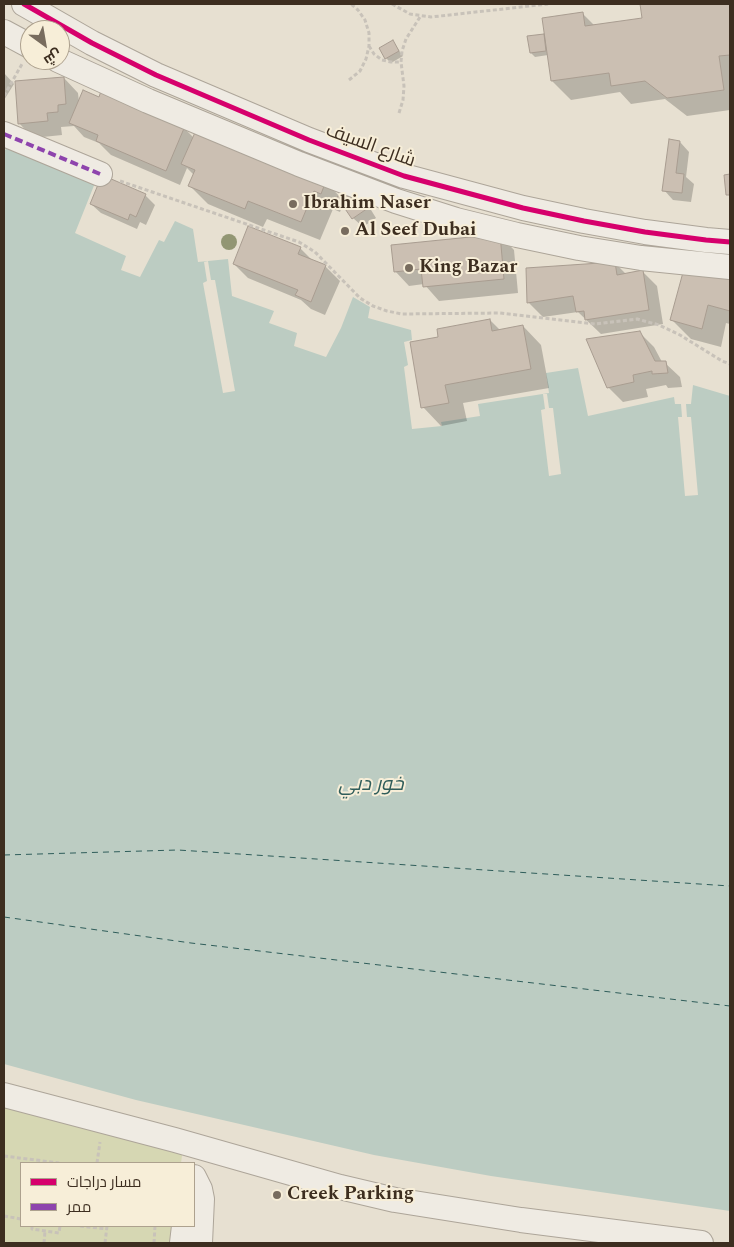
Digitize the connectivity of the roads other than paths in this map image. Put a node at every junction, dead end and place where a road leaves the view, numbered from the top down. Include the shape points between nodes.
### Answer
1 (24, 4) edge
2 (4, 32) edge
3 (20, 45) edge
4 (70, 65) edge
5 (4, 134) edge
6 (100, 174) road end
7 (730, 242) edge
8 (730, 267) edge
9 (4, 1095) edge
10 (175, 1140) junction
11 (190, 1162) edge
12 (195, 1179) edge
13 (198, 1208) edge
14 (184, 1227) edge
15 (182, 1243) edge
16 (200, 1243) edge
17 (701, 1243) edge

1 - 7 street, شارع السيف via 156,75 404,176 584,221
2 - 3 street
4 - 8 street via 240,140 405,204 579,248
5 - 6 street
9 - 10 street
10 - 11 street via 182,1146
10 - 17 street via 395,1200
12 - 13 street via 200,1190
13 - 16 street
14 - 15 street

